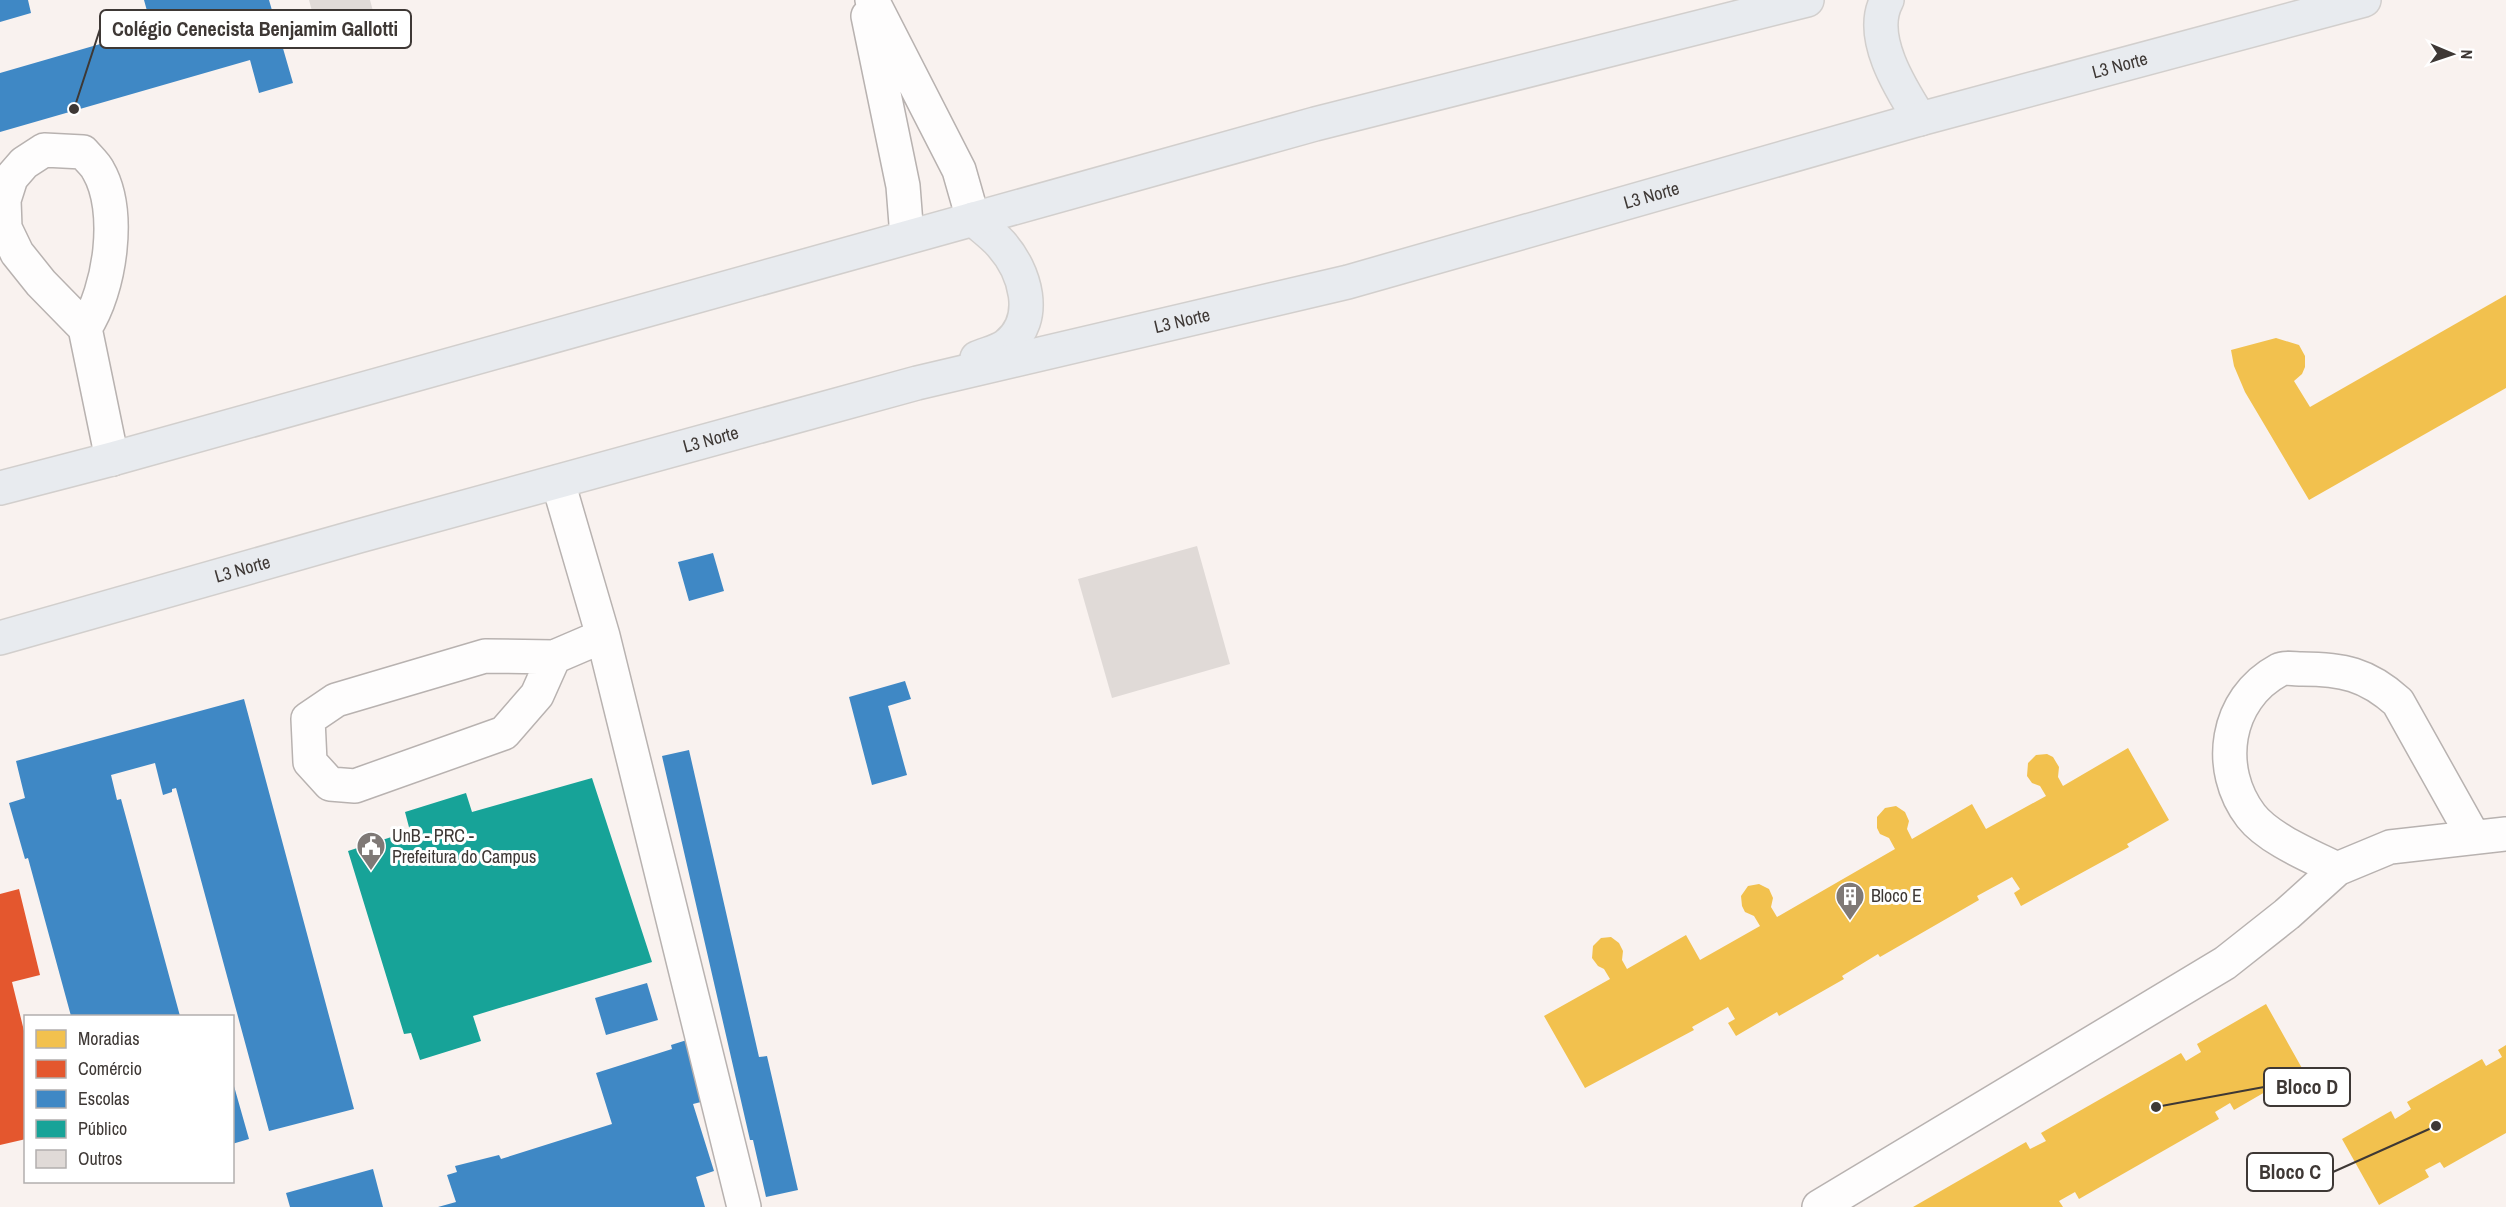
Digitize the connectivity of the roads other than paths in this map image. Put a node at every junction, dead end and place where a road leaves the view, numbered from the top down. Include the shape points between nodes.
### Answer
1 (864, 0) edge
2 (872, 0) edge
3 (1807, 0) edge
4 (1887, 0) edge
5 (2364, 0) edge
6 (1920, 119) junction
7 (2, 201) edge
8 (973, 219) junction
9 (907, 237) junction
10 (85, 328) junction
11 (917, 383) junction
12 (111, 459) junction
13 (558, 482) junction
14 (0, 488) edge
15 (603, 636) junction
16 (0, 638) edge
17 (554, 657) junction
18 (2506, 834) edge
19 (2473, 836) junction
20 (2337, 869) junction
21 (744, 1207) edge
22 (1819, 1207) edge

1 - 9 lane via 903,186
2 - 8 lane via 959,170
3 - 8 main road via 1315,124
4 - 6 main road via 1882,28 1885,50 1896,80
5 - 6 main road, L3 Norte
6 - 11 main road, L3 Norte via 1348,282
7 - 10 lane via 5,228 17,253
7 - 10 lane via 11,178 24,163 44,150 83,152 98,169 110,215 109,249 96,311
8 - 9 main road
8 - 11 main road via 1002,245 1022,277 1027,296 1021,330 1006,346
9 - 12 main road
10 - 12 lane
11 - 13 main road, L3 Norte
12 - 14 main road
13 - 15 lane
13 - 16 main road, L3 Norte
15 - 17 lane
15 - 21 lane
17 - 17 lane via 537,695 504,733 355,786 330,784 310,762 308,719 336,700 485,656
18 - 19 lane
19 - 20 lane via 2390,848
19 - 20 lane via 2398,702 2383,688 2359,675 2321,669 2281,669 2248,696 2235,717 2229,760 2236,790 2252,818 2284,842
20 - 22 lane via 2225,963

